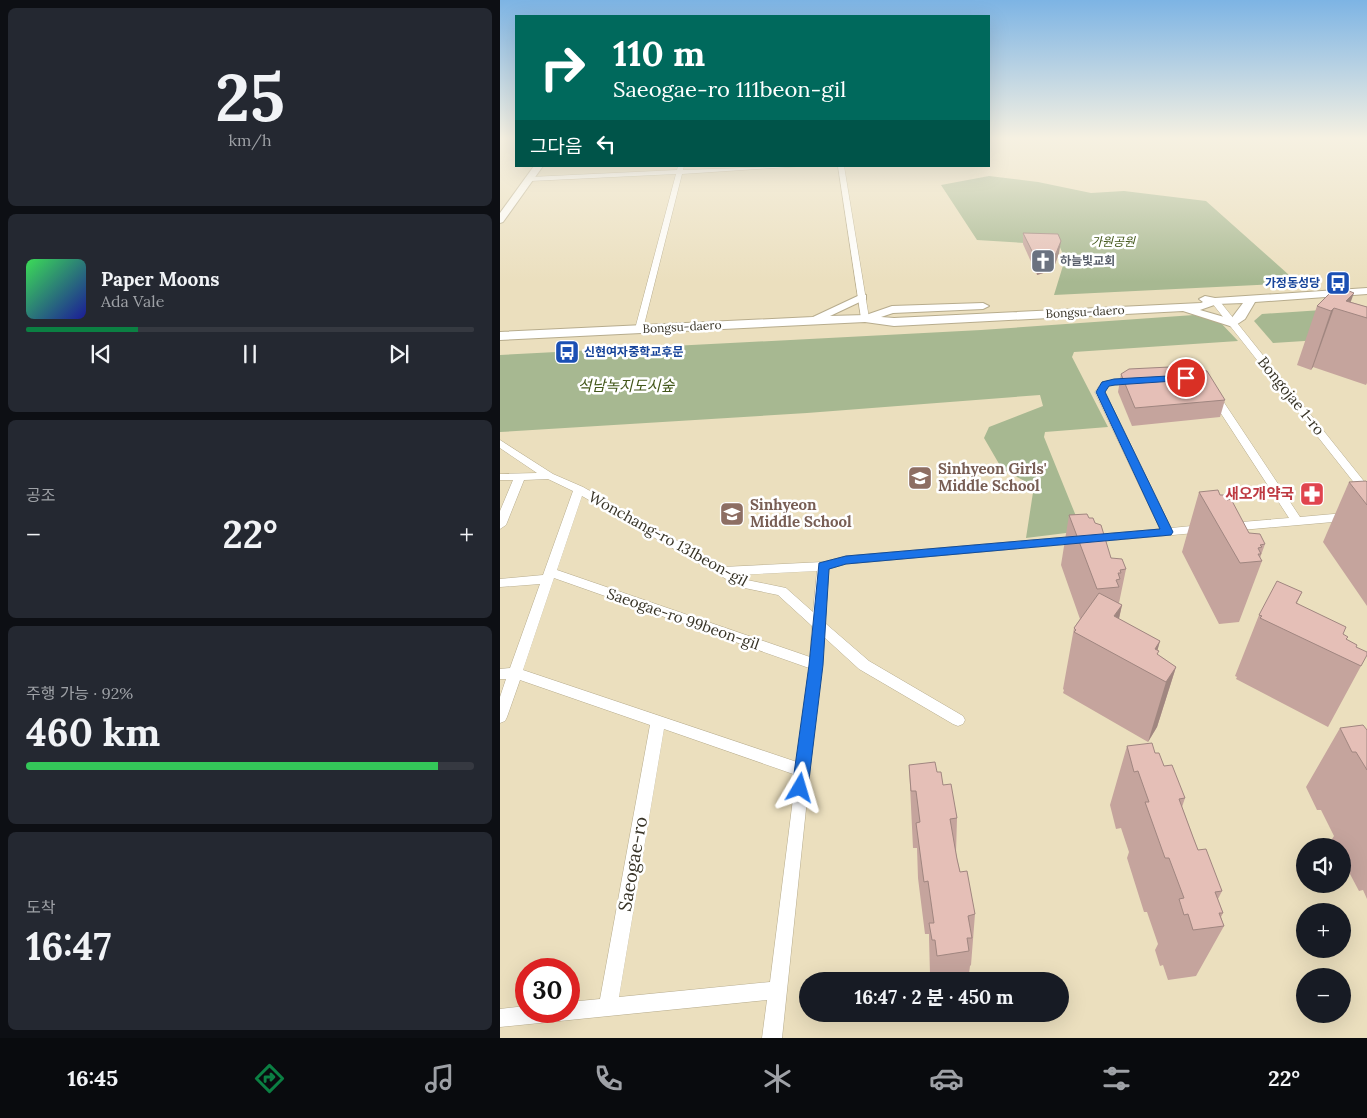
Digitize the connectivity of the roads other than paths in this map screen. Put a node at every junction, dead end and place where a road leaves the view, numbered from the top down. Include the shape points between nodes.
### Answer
1 (525, 185) edge
2 (676, 185) edge
3 (844, 185) edge
4 (500, 220) edge
5 (1367, 292) edge
6 (862, 297) junction
7 (1251, 299) junction
8 (1215, 301) junction
9 (1178, 307) junction
10 (865, 318) junction
11 (813, 320) junction
12 (1233, 323) junction
13 (638, 329) junction
14 (500, 336) edge
15 (1141, 380) edge
16 (1208, 386) edge
17 (500, 443) edge
18 (520, 476) junction
19 (549, 476) junction
20 (500, 477) edge
21 (579, 489) junction
22 (1367, 492) edge
23 (1367, 515) edge
24 (1297, 521) junction
25 (500, 525) edge
26 (1167, 532) junction
27 (823, 566) junction
28 (721, 571) junction
29 (548, 576) junction
30 (500, 583) edge
31 (819, 625) junction
32 (816, 665) junction
33 (515, 673) junction
34 (500, 674) edge
35 (500, 717) edge
36 (958, 720) dead end
37 (658, 721) junction
38 (802, 770) junction
39 (777, 990) junction
40 (608, 1007) junction
41 (580, 1010) edge
42 (515, 1016) edge
43 (500, 1018) edge
44 (772, 1038) edge

1 - 4 main road
2 - 13 street
3 - 6 street
5 - 7 main road, Bongsu-daero
6 - 10 street
6 - 11 main road
7 - 8 main road, Bongsu-daero
7 - 12 main road
8 - 9 main road, Bongsu-daero via 1203,306
8 - 10 main road, Bongsu-daero via 1194,297 892,310
8 - 12 street, Bongojae 1-ro
9 - 10 main road, Bongsu-daero via 894,322
9 - 12 main road
10 - 11 main road, Bongsu-daero
11 - 13 main road, Bongsu-daero
12 - 22 street, Bongojae 1-ro
13 - 14 main road, Bongsu-daero
15 - 26 street via 1105,384 1100,392
16 - 24 street
17 - 19 street, Wonchang-ro 131beon-gil
18 - 19 street, Wonchang-ro 131beon-gil
18 - 20 street, Wonchang-ro 131beon-gil
18 - 25 street
19 - 21 street, Wonchang-ro 131beon-gil
21 - 28 street, Wonchang-ro 131beon-gil
21 - 29 street
23 - 24 street
24 - 26 street
26 - 27 street via 846,560
27 - 28 street
27 - 31 street
28 - 31 street, Wonchang-ro 131beon-gil via 744,584 782,591
29 - 30 street
29 - 32 street, Saeogae-ro 99beon-gil
29 - 33 street
31 - 32 street
31 - 36 street, Wonchang-ro 131beon-gil via 864,665
32 - 38 street
33 - 34 street
33 - 35 street
33 - 37 street
37 - 38 street
37 - 40 street, Saeogae-ro
38 - 39 street
39 - 40 street
39 - 44 street
40 - 41 street
42 - 43 street

